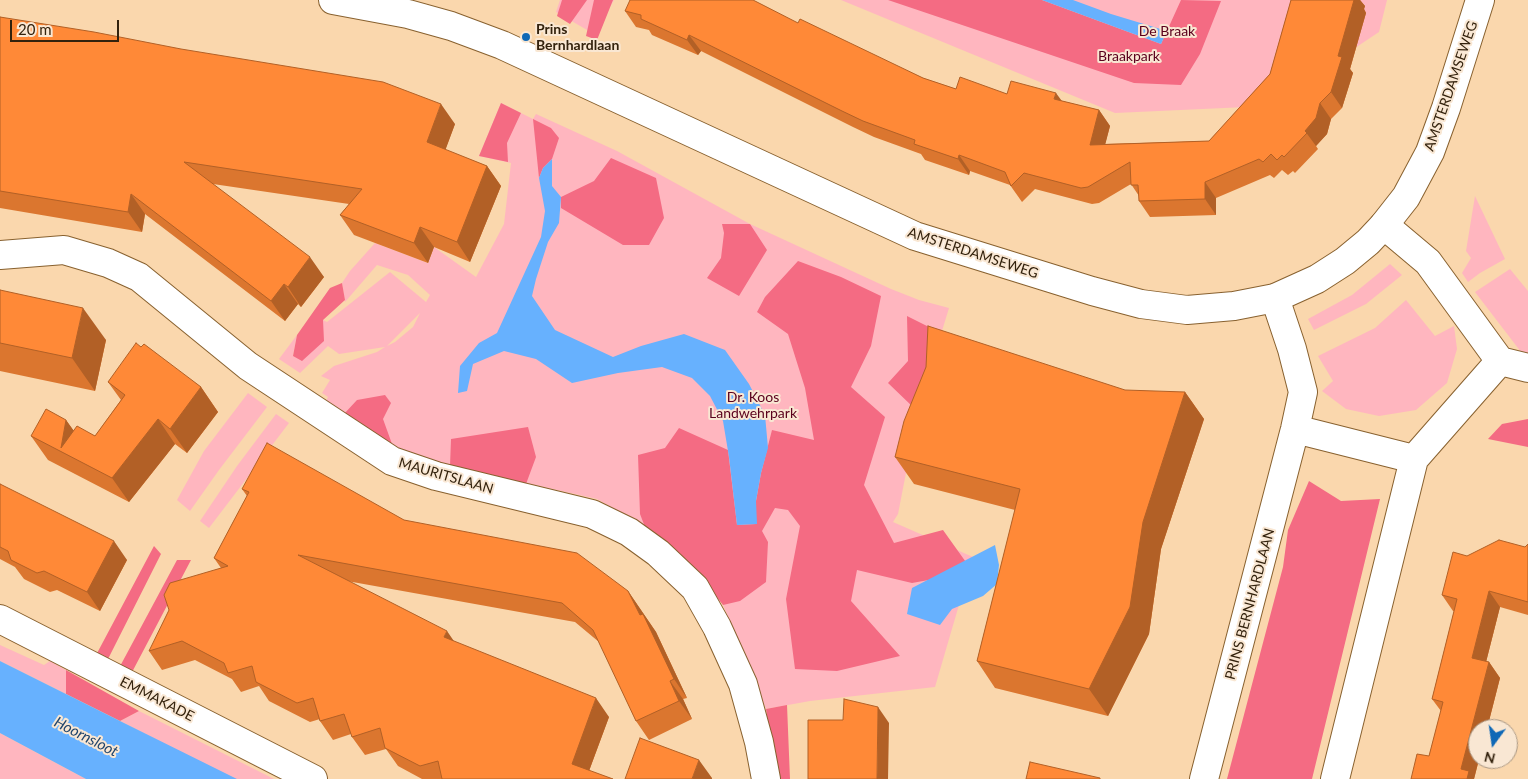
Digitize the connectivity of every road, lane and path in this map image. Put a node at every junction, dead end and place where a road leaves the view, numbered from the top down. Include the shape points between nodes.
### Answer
1 (333, 0) edge
2 (1480, 0) edge
3 (1384, 225) junction
4 (0, 255) edge
5 (1275, 298) junction
6 (1500, 361) junction
7 (1528, 368) edge
8 (1295, 429) junction
9 (1414, 459) junction
10 (0, 619) edge
11 (313, 779) edge
12 (766, 779) edge
13 (1204, 779) edge
14 (1335, 779) edge

1 - 5 street, AMSTERDAMSEWEG via 408,14 502,45 915,236 1141,304 1187,310
2 - 3 street, AMSTERDAMSEWEG via 1430,152 1406,197
3 - 5 street, AMSTERDAMSEWEG via 1368,242 1317,279
3 - 6 street via 1428,262
4 - 12 street, MAURITSLAAN via 64,250 108,263 139,277 248,366 392,461 436,476 592,514 628,532 695,588 717,627 743,684
5 - 8 street, PRINS BERNHARDLAAN via 1303,392
6 - 7 street
6 - 9 street
8 - 9 street
8 - 13 street, PRINS BERNHARDLAAN
9 - 14 street
10 - 11 street, EMMAKADE

